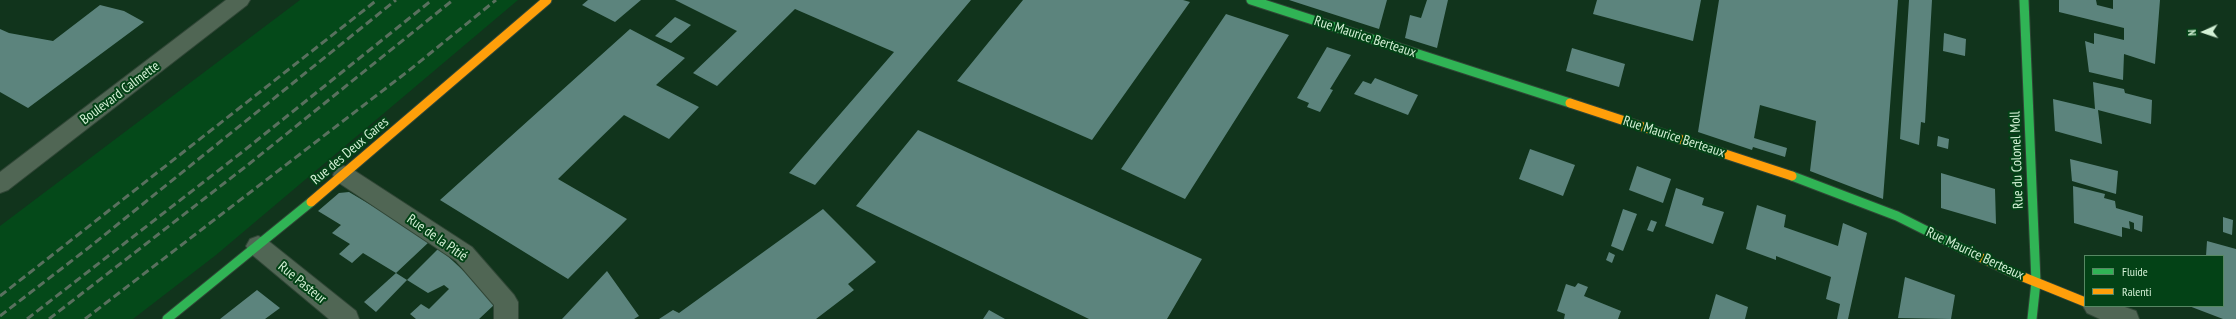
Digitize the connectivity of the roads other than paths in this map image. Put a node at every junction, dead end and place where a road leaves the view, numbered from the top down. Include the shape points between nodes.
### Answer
1 (240, 0) edge
2 (547, 0) edge
3 (1251, 0) edge
4 (2024, 0) edge
5 (344, 175) junction
6 (0, 184) edge
7 (258, 246) junction
8 (2036, 282) junction
9 (2084, 302) edge
10 (2097, 307) edge
11 (167, 319) edge
12 (347, 319) edge
13 (506, 319) edge
14 (2032, 319) edge
15 (2126, 319) edge

1 - 6 street, Boulevard Calmette
2 - 5 street, Rue des Deux Gares
3 - 8 street, Rue Maurice Berteaux via 1762,165 1897,216
4 - 8 street, Rue du Colonel Moll
5 - 7 street, Rue des Deux Gares
5 - 13 street, Rue de la Pitié via 464,254 506,302
7 - 11 street, Rue des Deux Gares
7 - 12 street, Rue Pasteur
8 - 9 street, Rue Maurice Berteaux
8 - 14 street, Rue du Colonel Moll
10 - 15 street

